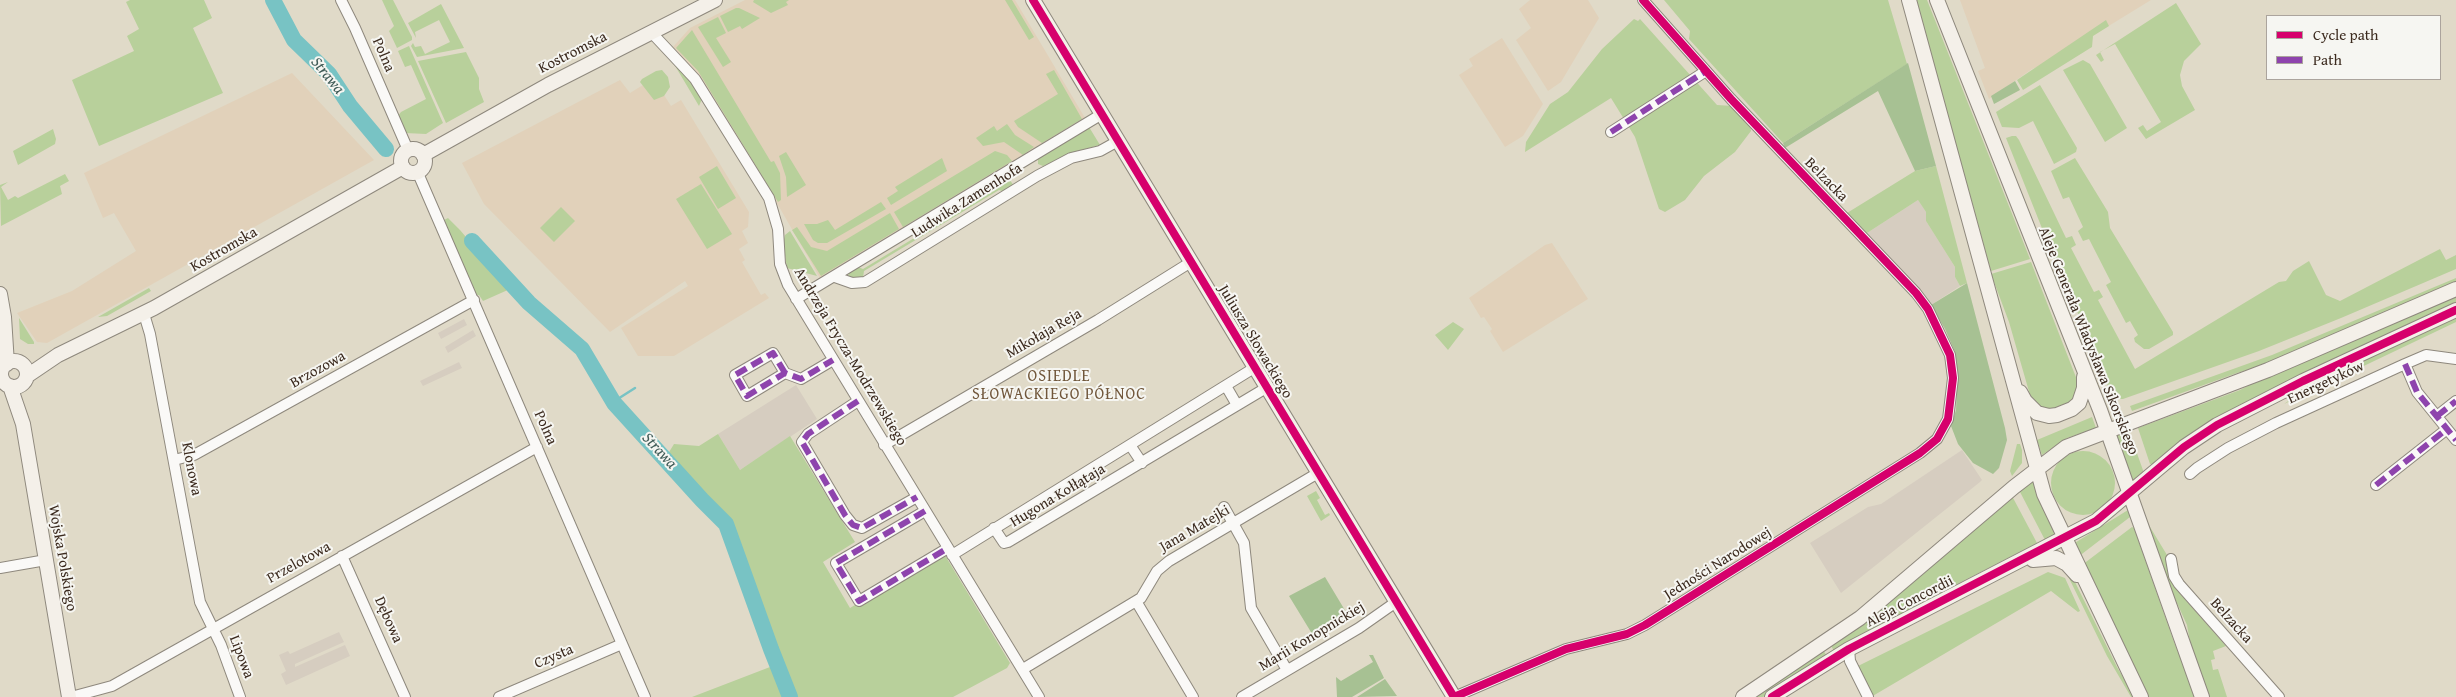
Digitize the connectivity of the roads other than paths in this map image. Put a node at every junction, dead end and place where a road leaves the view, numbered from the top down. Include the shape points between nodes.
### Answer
1 (341, 0) edge
2 (715, 0) edge
3 (1033, 0) edge
4 (1643, 0) edge
5 (1908, 0) edge
6 (1937, 0) edge
7 (651, 32) junction
8 (1706, 71) junction
9 (1102, 114) junction
10 (1611, 132) dead end
11 (1118, 141) junction
12 (408, 150) junction
13 (423, 155) junction
14 (1025, 161) junction
15 (403, 167) junction
16 (417, 172) junction
17 (1037, 176) junction
18 (1191, 262) junction
19 (835, 277) junction
20 (2456, 290) edge
21 (0, 294) edge
22 (796, 299) junction
23 (474, 300) junction
24 (2456, 310) edge
25 (144, 314) junction
26 (833, 360) junction
27 (2456, 360) edge
28 (2405, 364) junction
29 (1254, 368) junction
30 (785, 373) junction
31 (12, 375) edge
32 (2084, 375) junction
33 (2012, 378) junction
34 (1226, 386) junction
35 (1266, 388) junction
36 (1952, 396) joint
37 (858, 401) junction
38 (2456, 401) edge
39 (1237, 406) junction
40 (2437, 416) junction
41 (2447, 429) junction
42 (2107, 431) junction
43 (2456, 440) edge
44 (884, 445) junction
45 (1130, 445) junction
46 (537, 446) junction
47 (174, 460) junction
48 (1142, 464) junction
49 (2038, 469) junction
50 (1318, 473) junction
51 (2190, 474) dead end
52 (2376, 485) dead end
53 (2130, 492) junction
54 (916, 497) junction
55 (1224, 506) dead end
56 (925, 511) junction
57 (1234, 524) junction
58 (994, 528) junction
59 (2064, 539) junction
60 (950, 551) junction
61 (342, 556) junction
62 (2172, 559) dead end
63 (46, 560) junction
64 (2022, 561) junction
65 (0, 568) edge
66 (2089, 590) junction
67 (1136, 601) junction
68 (1396, 602) junction
69 (212, 629) junction
70 (622, 644) junction
71 (1849, 649) junction
72 (1023, 669) junction
73 (1287, 670) junction
74 (70, 697) edge
75 (240, 697) edge
76 (405, 697) edge
77 (499, 697) edge
78 (644, 697) edge
79 (1039, 697) edge
80 (1193, 697) edge
81 (1242, 697) edge
82 (1454, 697) edge
83 (1743, 697) edge
84 (1772, 697) edge
85 (1868, 697) edge
86 (2141, 697) edge
87 (2202, 697) edge
88 (2279, 697) edge

1 - 12 street, Polna
2 - 7 street, Kostromska
3 - 9 street, Juliusza Słowackiego
4 - 8 street, Belzacka
5 - 33 street
6 - 32 street, Aleje Generała Władysława Sikorskiego
7 - 13 street, Kostromska via 548,84
7 - 22 street, Andrzeja Frycza-Modrzewskiego via 695,79 769,198 776,215 783,274
8 - 10 street
8 - 36 street, Belzacka via 1916,293 1941,332 1950,355
9 - 11 street, Juliusza Słowackiego
9 - 14 street, Ludwika Zamenhofa
11 - 17 street, Ludwika Zamenhofa via 1071,158
11 - 18 street, Juliusza Słowackiego
12 - 13 street via 416,150
12 - 15 street via 401,158
13 - 16 street via 424,164
14 - 17 street
14 - 19 street, Ludwika Zamenhofa
15 - 16 street via 408,172
15 - 25 street, Kostromska
16 - 23 street, Polna
17 - 19 street, Ludwika Zamenhofa via 865,282 852,283
18 - 29 street, Juliusza Słowackiego
18 - 44 street, Mikołaja Reja
19 - 22 street, Ludwika Zamenhofa
20 - 42 street, Aleja Concordii via 2268,370
21 - 31 street, Wojska Polskiego
22 - 26 street, Andrzeja Frycza-Modrzewskiego
23 - 46 street, Polna
23 - 47 street, Brzozowa via 194,455
24 - 53 street, Aleja Concordii via 2217,425 2184,447
25 - 31 street, Kostromska
25 - 47 street, Klonowa
26 - 30 street via 801,379
26 - 37 street, Andrzeja Frycza-Modrzewskiego
27 - 28 street, Energetyków via 2426,355
28 - 40 street via 2415,388
28 - 51 street, Energetyków via 2276,423 2228,448
29 - 34 street, Hugona Kołłątaja
29 - 35 street, Juliusza Słowackiego
30 - 30 street via 747,396 735,375 773,353
31 - 63 street, Wojska Polskiego
32 - 33 street via 2083,394 2078,405 2049,416 2031,408
32 - 42 street, Aleje Generała Władysława Sikorskiego
33 - 49 street
34 - 39 street
34 - 45 street, Hugona Kołłątaja
35 - 39 street, Hugona Kołłątaja
35 - 50 street, Juliusza Słowackiego
36 - 82 street, Jedności Narodowej via 1944,427 1927,448 1646,625 1627,634 1566,649
37 - 44 street, Andrzeja Frycza-Modrzewskiego
37 - 54 street via 808,434 802,442 845,515 853,525 862,528
38 - 40 street
39 - 48 street, Hugona Kołłątaja
40 - 41 street
41 - 43 street
41 - 52 street
42 - 49 street, Aleja Concordii via 2066,447
42 - 53 street, Aleje Generała Władysława Sikorskiego
44 - 54 street, Andrzeja Frycza-Modrzewskiego
45 - 48 street
45 - 58 street, Hugona Kołłątaja
46 - 61 street, Przelotowa
46 - 70 street, Polna
47 - 69 street, Klonowa via 200,602
48 - 58 street, Hugona Kołłątaja via 1008,542 1004,543
49 - 59 street via 2044,494
49 - 83 street, Aleja Concordii via 1860,618
50 - 57 street, Jana Matejki
50 - 68 street, Juliusza Słowackiego
53 - 59 street, Aleja Concordii via 2102,518
53 - 87 street, Aleje Generała Władysława Sikorskiego
54 - 56 street, Andrzeja Frycza-Modrzewskiego
55 - 57 street
56 - 60 street, Andrzeja Frycza-Modrzewskiego
56 - 60 street, Hugona Kołłątaja via 836,563 859,601
57 - 67 street, Jana Matejki via 1163,566
57 - 73 street via 1244,543 1251,608
58 - 60 street, Hugona Kołłątaja
59 - 64 street, Aleja Concordii
59 - 66 street
60 - 72 street, Andrzeja Frycza-Modrzewskiego
61 - 69 street, Przelotowa
61 - 76 street, Dębowa
62 - 88 street, Belzacka via 2174,576 2179,584
63 - 65 street
63 - 74 street, Wojska Polskiego
64 - 66 street via 2050,557 2060,559
64 - 71 street, Aleja Concordii
66 - 86 street
67 - 72 street, Jana Matejki
67 - 80 street
68 - 73 street, Marii Konopnickiej
68 - 82 street, Juliusza Słowackiego
69 - 74 street, Przelotowa via 112,686
69 - 75 street, Lipowa
70 - 77 street, Czysta
70 - 78 street, Polna
71 - 84 street, Aleja Concordii
71 - 85 street via 1850,661
72 - 79 street, Andrzeja Frycza-Modrzewskiego
73 - 81 street, Marii Konopnickiej

